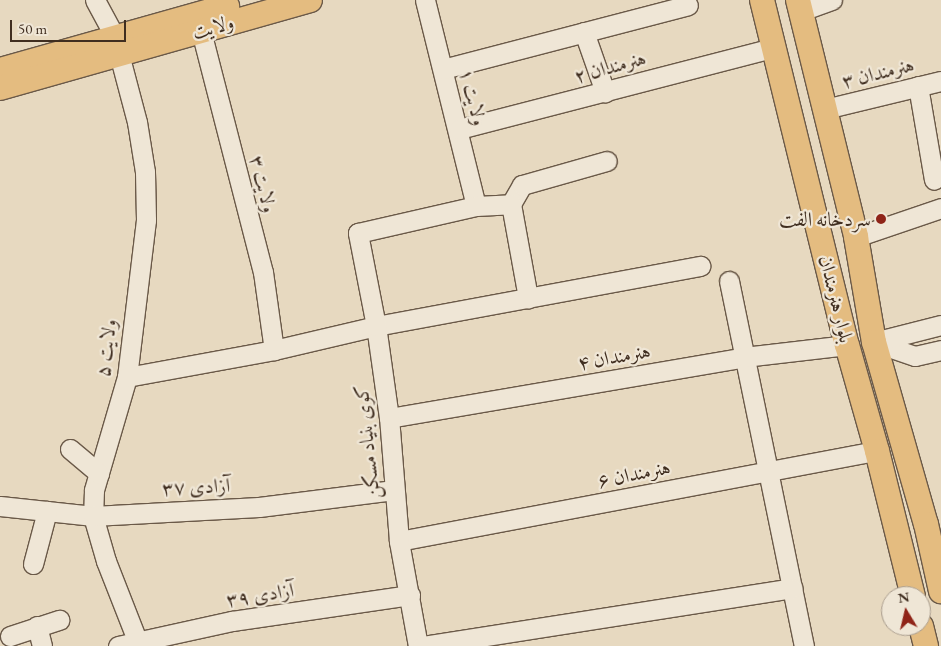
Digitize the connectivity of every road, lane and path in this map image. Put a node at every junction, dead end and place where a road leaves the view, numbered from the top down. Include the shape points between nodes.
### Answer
1 (95, 0) edge
2 (250, 0) edge
3 (310, 0) edge
4 (425, 0) edge
5 (762, 0) edge
6 (832, 0) edge
7 (688, 4) dead end
8 (800, 5) edge
9 (201, 31) junction
10 (584, 32) junction
11 (117, 45) junction
12 (773, 48) junction
13 (443, 69) junction
14 (0, 70) edge
15 (941, 81) edge
16 (918, 86) junction
17 (0, 88) edge
18 (605, 92) junction
19 (825, 109) junction
20 (459, 129) junction
21 (607, 161) dead end
22 (934, 180) dead end
23 (512, 204) junction
24 (476, 206) junction
25 (941, 208) edge
26 (856, 236) junction
27 (702, 266) dead end
28 (729, 281) dead end
29 (528, 298) junction
30 (941, 325) edge
31 (376, 326) junction
32 (874, 342) junction
33 (847, 345) junction
34 (274, 350) junction
35 (941, 350) edge
36 (744, 357) junction
37 (127, 377) junction
38 (389, 418) junction
39 (70, 449) dead end
40 (877, 451) junction
41 (768, 472) junction
42 (99, 473) junction
43 (394, 490) junction
44 (0, 506) edge
45 (47, 511) junction
46 (93, 516) junction
47 (933, 522) edge
48 (399, 540) junction
49 (33, 564) dead end
50 (911, 586) edge
51 (792, 588) junction
52 (941, 591) edge
53 (410, 596) junction
54 (59, 620) dead end
55 (37, 626) junction
56 (10, 636) dead end
57 (146, 641) edge
58 (42, 646) edge
59 (118, 646) edge
60 (418, 646) edge
61 (423, 646) edge
62 (804, 646) edge

1 - 11 street, ولایت ۵
2 - 11 main road, ولایت
3 - 9 main road, ولایت
4 - 13 street, ولایت ۱
5 - 12 main road, بلوار هنرمندان
6 - 8 street
7 - 10 street
8 - 19 main road, بلوار هنرمندان
9 - 11 main road, ولایت
9 - 34 street, ولایت ۳ via 262,272
10 - 13 street
10 - 18 street
11 - 14 main road, ولایت
11 - 17 main road, ولایت
11 - 37 street, ولایت ۵ via 137,122 145,182 146,220
12 - 18 street, هنرمندان ۲
12 - 33 main road, بلوار هنرمندان
13 - 20 street, ولایت ۱
15 - 16 street, هنرمندان ۳
16 - 19 street, هنرمندان ۳
16 - 22 street
18 - 20 street, هنرمندان ۲
19 - 26 main road, بلوار هنرمندان
20 - 24 street, ولایت ۱
21 - 23 street via 522,185
23 - 24 street
23 - 29 street
24 - 31 street, کوی بنیاد مسکن via 358,233
25 - 26 street
26 - 32 main road, بلوار هنرمندان
27 - 29 street
28 - 36 street
29 - 31 street
30 - 32 street
31 - 34 street
31 - 38 street, کوی بنیاد مسکن
32 - 33 main road
32 - 35 street via 915,356
32 - 47 main road, بلوار هنرمندان
33 - 36 street, هنرمندان ۴
33 - 40 main road, بلوار هنرمندان
34 - 37 street
36 - 38 street, هنرمندان ۴
36 - 41 street
37 - 42 street, ولایت ۵
38 - 43 street, کوی بنیاد مسکن
39 - 42 street
40 - 41 street, هنرمندان ۶
40 - 50 main road, بلوار هنرمندان
41 - 48 street, هنرمندان ۶
41 - 51 street
42 - 46 street, ولایت ۵ via 94,490
43 - 46 street, آزادی ۳۷ via 259,507
43 - 48 street, کوی بنیاد مسکن
44 - 45 street, آزادی ۳۷
45 - 46 street, آزادی ۳۷
45 - 49 street
46 - 57 street, ولایت ۵ via 106,560
47 - 52 main road, بلوار هنرمندان
48 - 53 street, کوی بنیاد مسکن
51 - 61 street
51 - 62 street
53 - 57 street, آزادی ۳۹ via 232,621
53 - 60 street, کوی بنیاد مسکن
54 - 55 street
55 - 56 street
55 - 58 street
57 - 59 street, آزادی ۳۹

